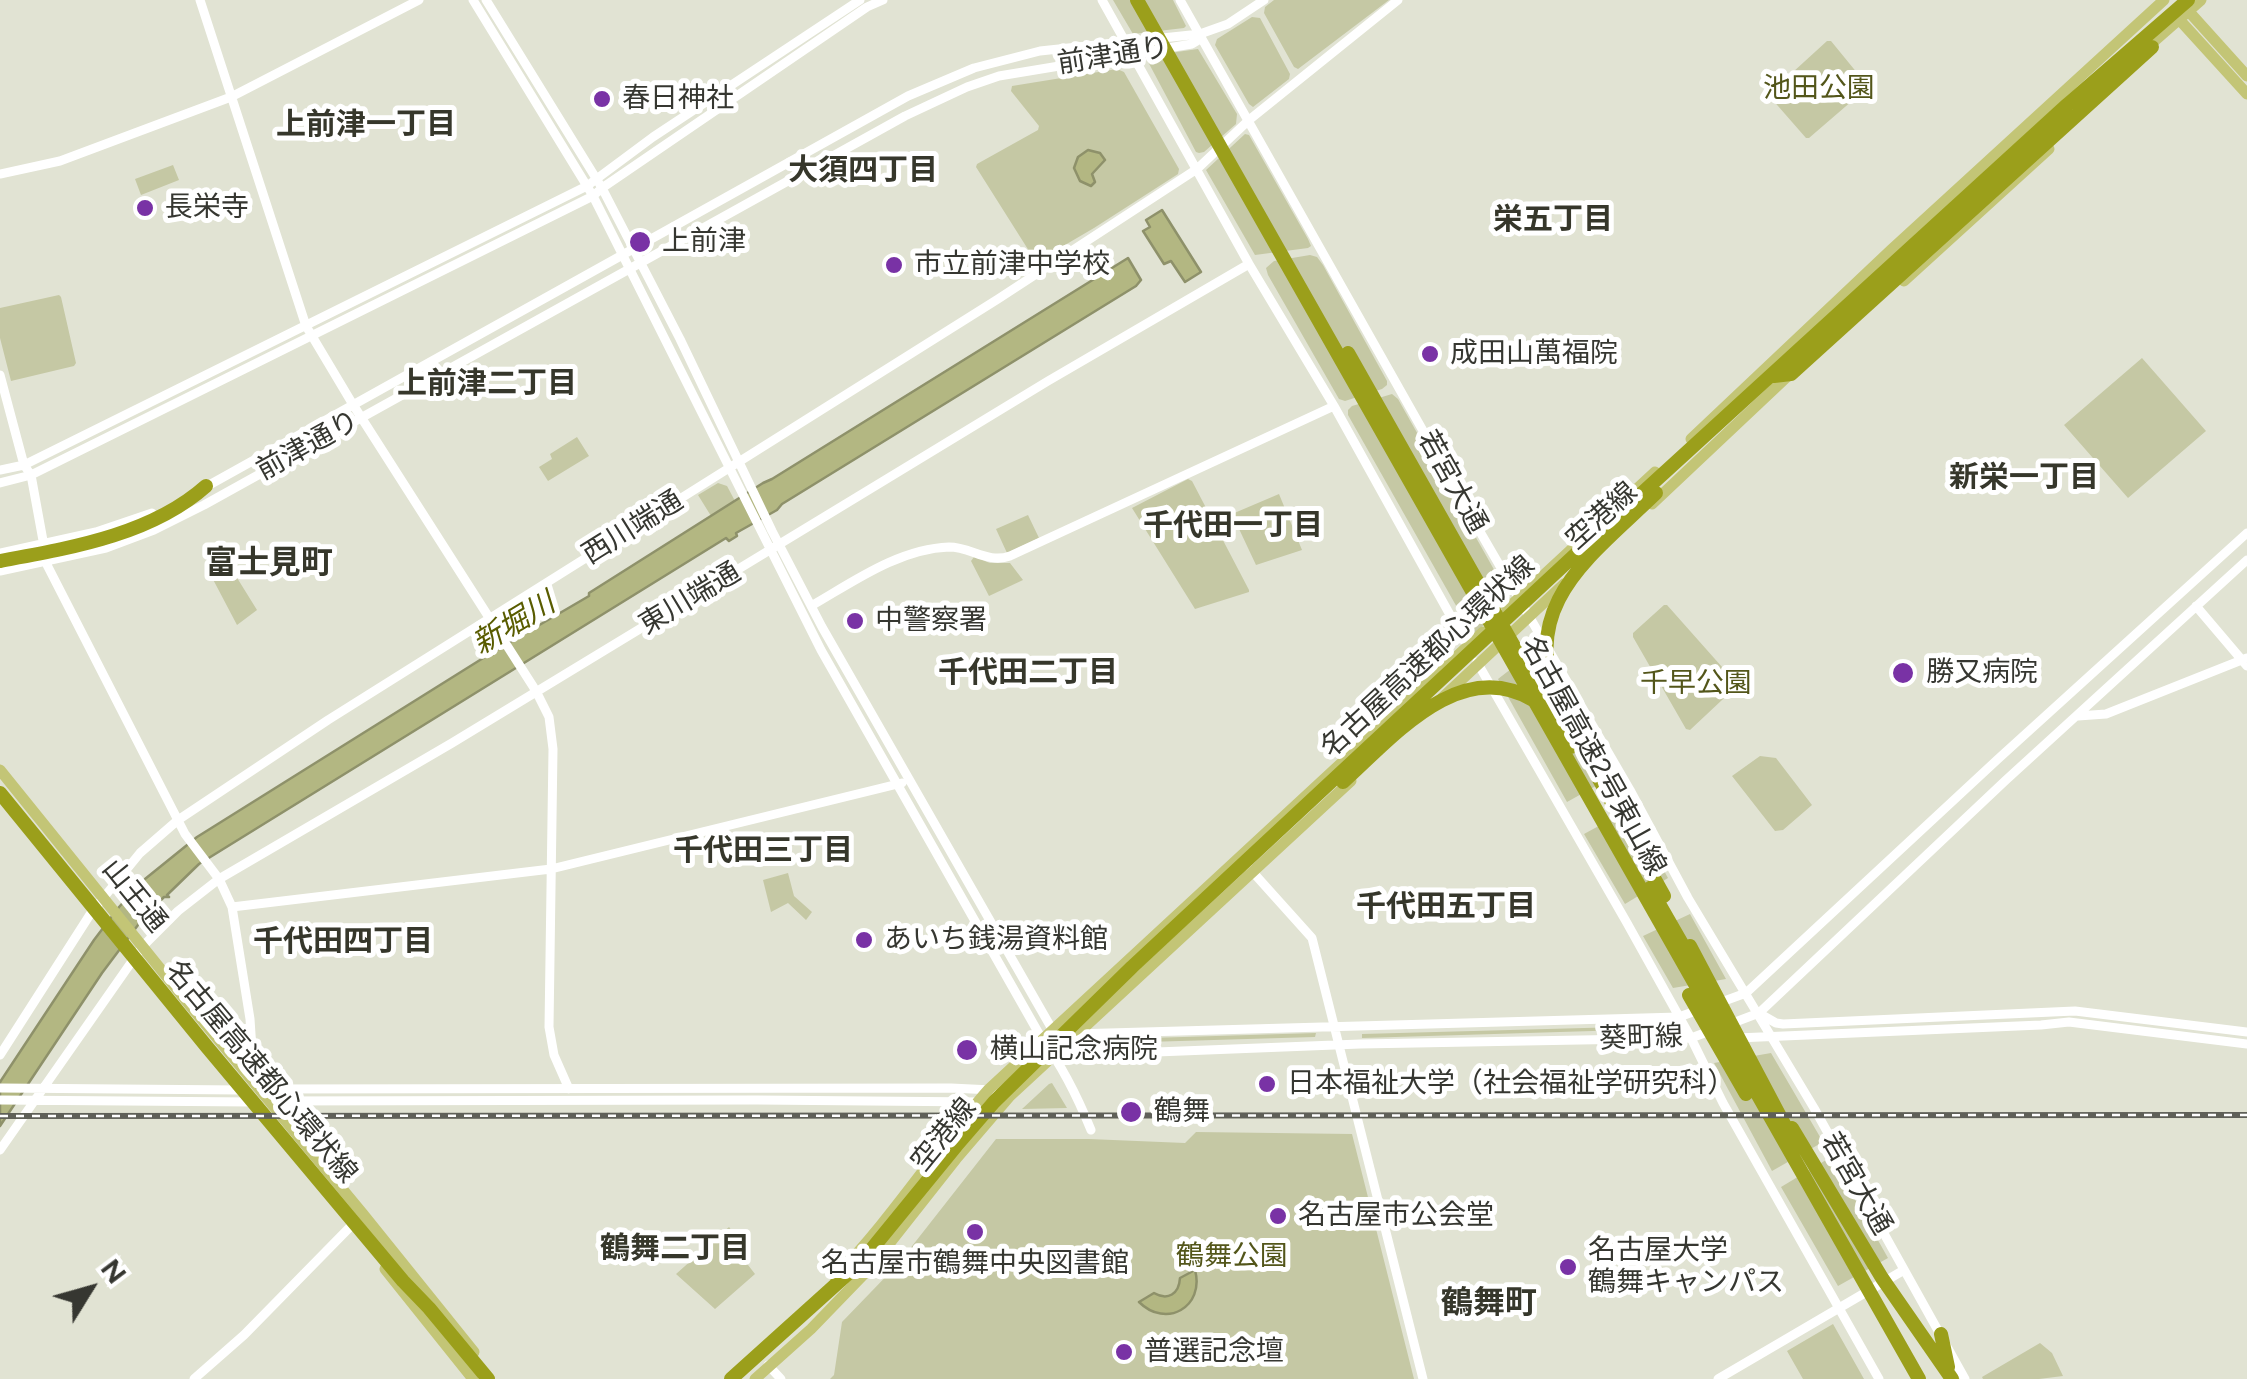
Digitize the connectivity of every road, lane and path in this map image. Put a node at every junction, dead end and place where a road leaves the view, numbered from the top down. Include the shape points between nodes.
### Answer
1 (200, 0) edge
2 (419, 0) edge
3 (473, 0) edge
4 (486, 0) edge
5 (860, 0) edge
6 (883, 0) edge
7 (1102, 0) edge
8 (1137, 0) edge
9 (1147, 0) edge
10 (1180, 0) edge
11 (1264, 0) edge
12 (1398, 0) edge
13 (2163, 0) edge
14 (2178, 0) edge
15 (2201, 0) edge
16 (2185, 10) edge
17 (1200, 34) junction
18 (1126, 41) junction
19 (2155, 42) junction
20 (1132, 55) junction
21 (2247, 76) edge
22 (2247, 94) edge
23 (231, 96) junction
24 (1249, 120) junction
25 (1197, 169) junction
26 (0, 174) edge
27 (596, 177) junction
28 (587, 186) junction
29 (602, 188) junction
30 (593, 196) junction
31 (632, 248) junction
32 (622, 254) junction
33 (640, 262) junction
34 (1248, 264) junction
35 (628, 268) junction
36 (306, 326) junction
37 (312, 337) junction
38 (0, 375) edge
39 (1771, 376) junction
40 (352, 403) junction
41 (1334, 406) junction
42 (1736, 409) junction
43 (362, 416) junction
44 (739, 461) junction
45 (24, 465) junction
46 (728, 467) junction
47 (0, 470) edge
48 (31, 475) junction
49 (740, 478) junction
50 (0, 483) edge
51 (201, 491) junction
52 (2247, 533) edge
53 (44, 544) junction
54 (775, 548) junction
55 (0, 552) edge
56 (2247, 560) edge
57 (0, 561) edge
58 (45, 563) junction
59 (0, 571) edge
60 (1518, 598) junction
61 (811, 606) junction
62 (2196, 606) junction
63 (1530, 615) junction
64 (490, 620) junction
65 (1467, 646) junction
66 (2245, 661) edge
67 (1478, 666) junction
68 (536, 691) junction
69 (2078, 716) junction
70 (1, 771) edge
71 (909, 780) junction
72 (893, 786) junction
73 (0, 792) edge
74 (0, 801) edge
75 (178, 820) junction
76 (1268, 839) junction
77 (1237, 858) junction
78 (551, 869) junction
79 (1258, 877) junction
80 (219, 878) junction
81 (103, 898) junction
82 (232, 908) junction
83 (91, 913) junction
84 (139, 942) junction
85 (1689, 950) junction
86 (132, 963) junction
87 (1746, 993) junction
88 (1759, 1013) junction
89 (1679, 1017) junction
90 (1335, 1026) junction
91 (2247, 1032) edge
92 (1047, 1034) junction
93 (1077, 1034) junction
94 (1691, 1038) junction
95 (1773, 1038) junction
96 (2247, 1044) edge
97 (1340, 1045) junction
98 (0, 1055) edge
99 (1055, 1056) junction
100 (239, 1065) junction
101 (0, 1088) edge
102 (40, 1088) junction
103 (260, 1089) junction
104 (569, 1089) junction
105 (988, 1089) junction
106 (235, 1090) junction
107 (1010, 1096) junction
108 (0, 1100) edge
109 (31, 1100) junction
110 (978, 1101) junction
111 (244, 1102) junction
112 (270, 1102) junction
113 (1000, 1106) junction
114 (1091, 1130) dead end
115 (1797, 1142) junction
116 (0, 1150) edge
117 (350, 1227) junction
118 (1831, 1232) junction
119 (862, 1261) junction
120 (1904, 1270) junction
121 (403, 1281) junction
122 (1840, 1307) junction
123 (1941, 1334) junction
124 (755, 1352) junction
125 (769, 1366) junction
126 (194, 1379) edge
127 (475, 1379) edge
128 (492, 1379) edge
129 (728, 1379) edge
130 (745, 1379) edge
131 (755, 1379) edge
132 (781, 1379) edge
133 (1423, 1379) edge
134 (1718, 1379) edge
135 (1879, 1379) edge
136 (1914, 1379) edge
137 (1928, 1379) edge
138 (1951, 1379) edge
139 (1966, 1379) edge

1 - 23 street
2 - 23 street
3 - 28 street
4 - 27 street
5 - 27 street
6 - 29 street
7 - 18 street
8 - 118 highway, 名古屋高速2号東山線
9 - 85 highway, 名古屋高速2号東山線
10 - 17 street, 若宮大通
11 - 17 street
12 - 24 street, 西川端通
13 - 16 main road
13 - 60 main road, 空港線
14 - 16 main road
15 - 16 main road
16 - 19 main road
16 - 21 main road
16 - 22 main road
16 - 39 highway, 名古屋高速都心環状線 via 2052,118
17 - 18 street, 前津通り
17 - 20 street, 前津通り via 1192,44
17 - 24 street, 若宮大通
18 - 20 street
18 - 31 street, 前津通り via 1040,51 940,82
19 - 39 highway via 1791,374
19 - 63 main road, 空港線 via 2138,66 1960,231 1839,338 1828,339
20 - 25 street
20 - 33 street, 前津通り via 1022,71 967,87
23 - 26 street via 60,162
23 - 36 street
24 - 25 street, 西川端通
24 - 60 street, 若宮大通
25 - 34 street
25 - 44 street, 西川端通
27 - 28 street
27 - 29 street
28 - 30 street
28 - 36 street
29 - 30 street
29 - 31 street
30 - 32 street
30 - 37 street
31 - 32 street, 前津通り
31 - 33 street
32 - 35 street
32 - 40 street, 前津通り
33 - 35 street, 前津通り
33 - 44 street
34 - 41 street
34 - 54 street, 東川端通
35 - 43 street, 前津通り
35 - 46 street
36 - 37 street
36 - 45 street
37 - 40 street
37 - 48 street
38 - 45 street
39 - 42 highway, 名古屋高速都心環状線
40 - 43 street
40 - 51 street, 前津通り
41 - 61 street via 1010,556 992,559 952,547 916,552
41 - 65 street
42 - 76 highway, 名古屋高速都心環状線
42 - 85 highway via 1584,563 1546,632 1547,672 1560,710
43 - 58 street, 前津通り via 154,530
43 - 64 street
44 - 46 street, 西川端通
44 - 49 street
45 - 47 street
45 - 48 street
46 - 49 street
46 - 64 street, 西川端通
48 - 50 street
48 - 53 street
49 - 54 street
51 - 53 street, 前津通り via 138,519
51 - 57 highway via 166,515 96,540
52 - 87 street, 葵町線
53 - 55 street, 前津通り
53 - 58 street
54 - 61 street
54 - 68 street, 東川端通
54 - 72 street
56 - 62 street, 葵町線
58 - 59 street, 前津通り
58 - 75 street
60 - 63 street, 若宮大通
60 - 65 main road, 空港線
61 - 71 street
62 - 66 street
62 - 69 street, 葵町線
63 - 67 main road, 空港線
63 - 87 street, 若宮大通
64 - 68 street
64 - 75 street, 西川端通
65 - 67 street
65 - 77 main road, 空港線
66 - 69 street via 2106,714
67 - 79 main road, 空港線
67 - 89 street
68 - 78 street via 552,733
68 - 80 street, 東川端通
69 - 88 street, 葵町線
70 - 81 main road, 山王通
71 - 72 street
71 - 92 street
72 - 78 street
72 - 92 street
73 - 121 highway, 名古屋高速都心環状線
74 - 83 main road, 山王通
75 - 80 street
75 - 81 street, 西川端通
76 - 118 highway via 1444,698 1487,687 1531,698 1570,750 1642,910
76 - 119 highway, 名古屋高速都心環状線 via 1006,1090
77 - 79 street
77 - 92 main road, 空港線
78 - 82 street
78 - 104 street via 550,1040
79 - 90 street via 1312,938
79 - 93 main road, 空港線
80 - 82 street
80 - 84 street, 東川端通
81 - 83 street, 西川端通
81 - 84 main road, 山王通
82 - 100 street via 252,1049
83 - 86 main road, 山王通
83 - 98 street, 西川端通
84 - 86 street, 東川端通
84 - 100 main road, 山王通
85 - 115 highway, 名古屋高速2号東山線
85 - 115 highway
86 - 102 street, 東川端通
86 - 106 main road, 山王通
87 - 88 street, 若宮大通
87 - 89 street, 葵町線
88 - 89 street
88 - 91 street via 1783,1024 2075,1011
88 - 94 street, 葵町線
88 - 95 street, 若宮大通
89 - 90 street, 葵町線
89 - 94 street
90 - 93 street, 葵町線
90 - 97 street
92 - 93 street, 葵町線
92 - 99 street
92 - 105 main road, 空港線
93 - 99 main road, 空港線
94 - 95 street
94 - 97 street, 葵町線
94 - 122 street
95 - 96 street via 2070,1022
95 - 120 street, 若宮大通
97 - 99 street, 葵町線
97 - 133 street
99 - 107 main road, 空港線
99 - 114 street
100 - 103 main road, 山王通
101 - 102 street
102 - 106 street
102 - 109 street, 東川端通
103 - 104 street
103 - 106 street
103 - 112 main road, 山王通
104 - 105 street
105 - 107 street
105 - 110 main road, 空港線
106 - 111 main road, 山王通
107 - 113 main road, 空港線
108 - 109 street
109 - 111 street
109 - 116 street, 東川端通
110 - 112 street
110 - 113 street
110 - 124 main road, 空港線 via 856,1256
111 - 112 street
111 - 117 main road, 山王通
112 - 128 main road, 山王通
113 - 125 main road, 空港線 via 870,1268
115 - 137 highway, 名古屋高速2号東山線
115 - 138 highway
117 - 126 street
117 - 127 main road, 山王通
118 - 136 highway
118 - 136 highway
119 - 129 highway, 名古屋高速都心環状線
119 - 130 highway via 818,1313
120 - 122 street
120 - 123 street, 若宮大通
121 - 127 highway
121 - 128 highway, 名古屋高速都心環状線
122 - 134 street
122 - 135 street
123 - 138 highway
123 - 139 street, 若宮大通
124 - 125 street
124 - 129 main road, 空港線
125 - 131 main road, 空港線
125 - 132 street

